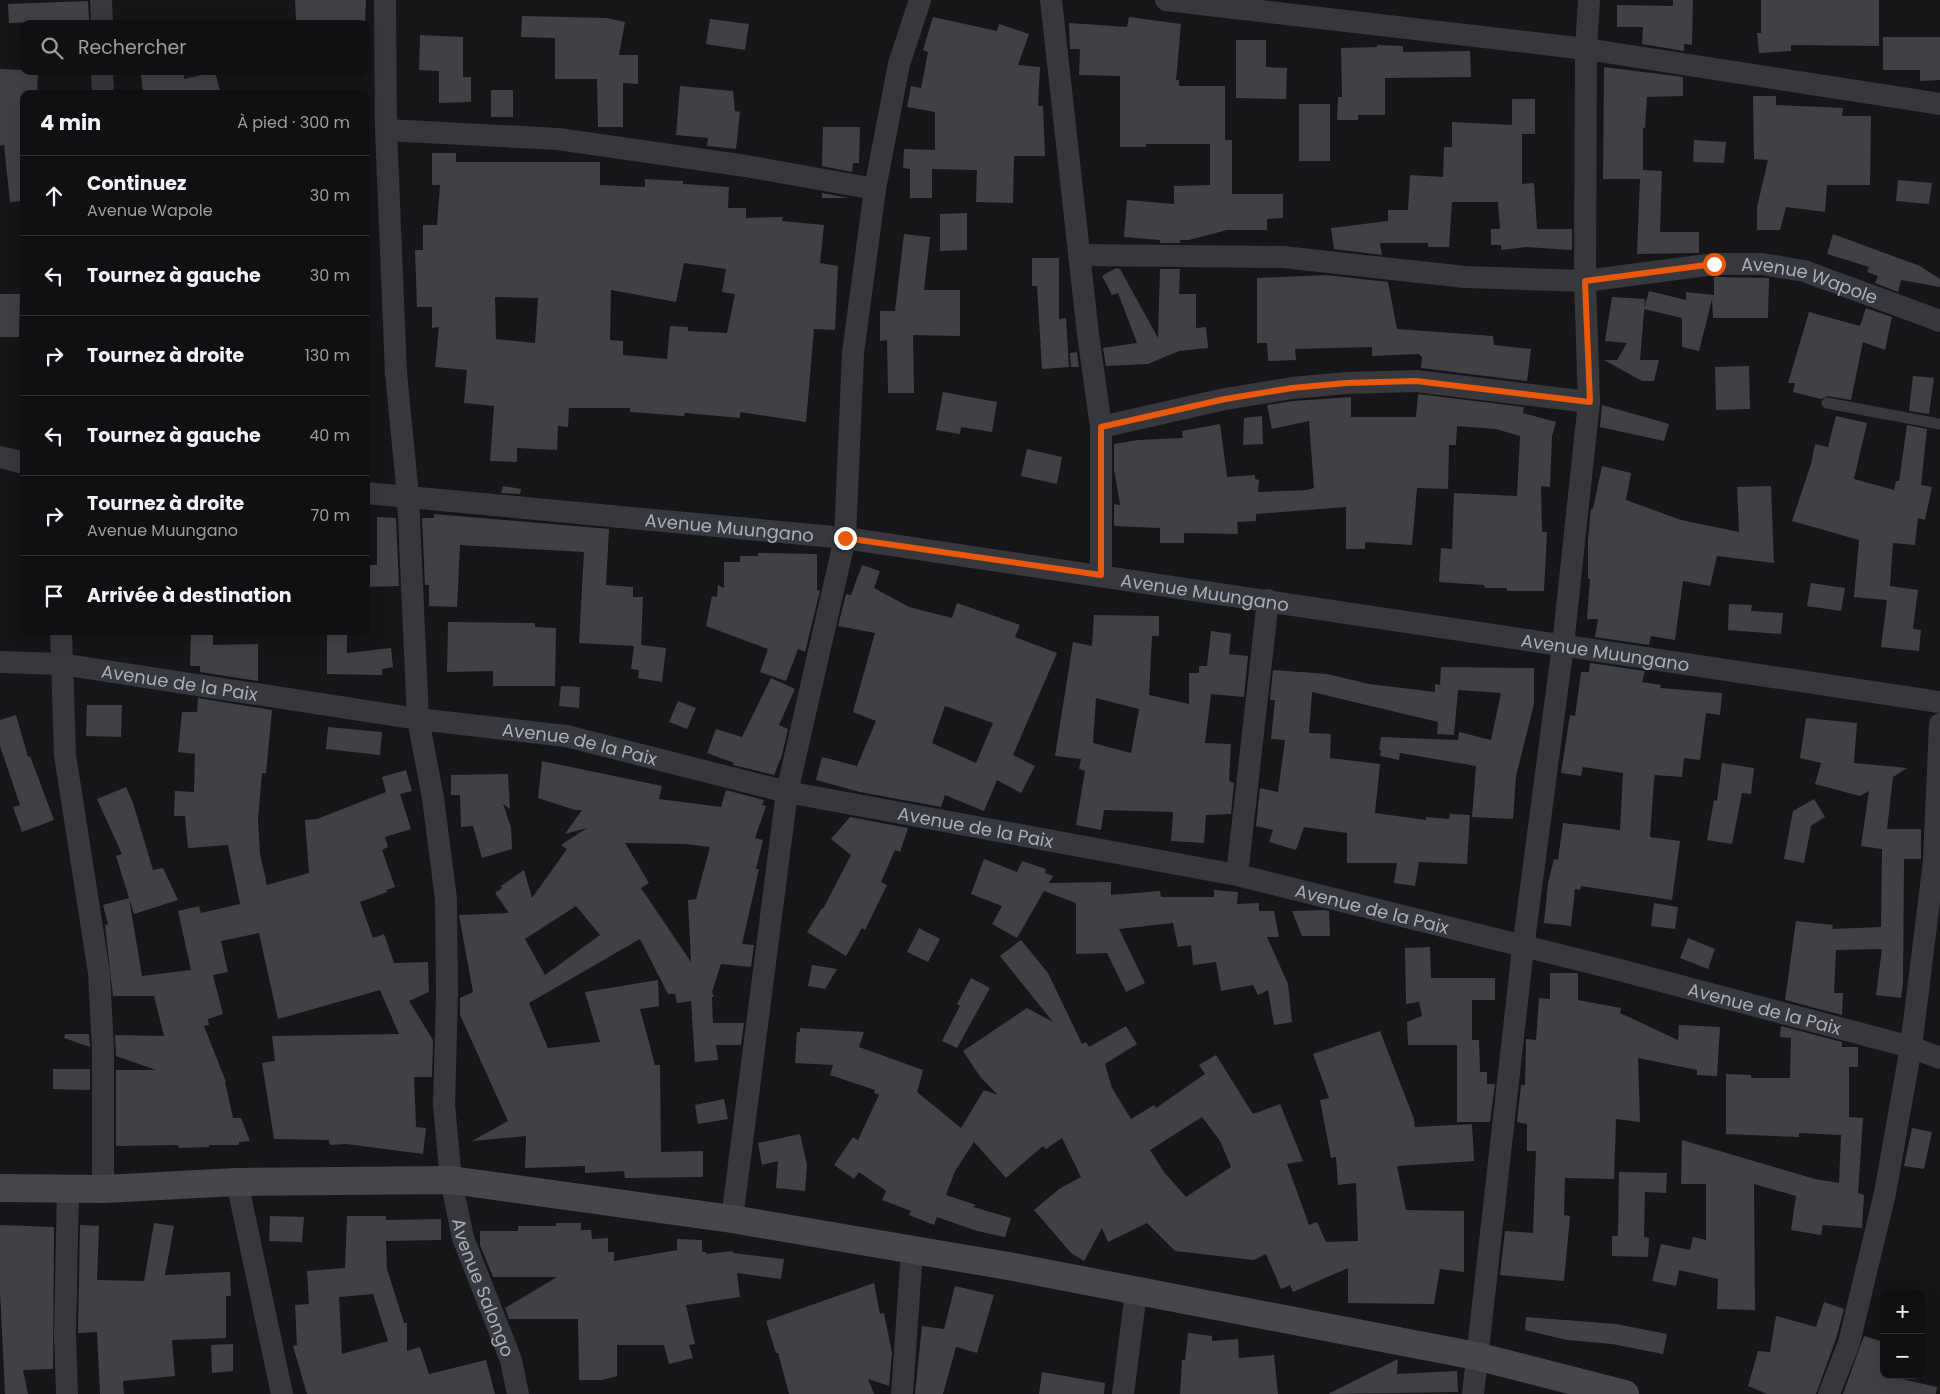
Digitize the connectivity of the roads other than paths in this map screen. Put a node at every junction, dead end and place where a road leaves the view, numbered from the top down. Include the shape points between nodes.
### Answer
1 (101, 0) edge
2 (385, 0) edge
3 (920, 0) edge
4 (1050, 0) edge
5 (1166, 0) edge
6 (1589, 0) edge
7 (102, 20) edge
8 (1586, 49) junction
9 (102, 75) edge
10 (103, 90) edge
11 (1940, 104) edge
12 (386, 130) junction
13 (875, 189) junction
14 (1079, 255) junction
15 (1585, 281) junction
16 (1940, 321) edge
17 (1590, 402) junction
18 (1827, 403) dead end
19 (1940, 424) edge
20 (1101, 427) junction
21 (0, 458) edge
22 (20, 462) edge
23 (370, 493) edge
24 (408, 496) junction
25 (845, 538) junction
26 (1101, 575) junction
27 (1268, 600) junction
28 (61, 635) edge
29 (1563, 645) junction
30 (0, 662) edge
31 (60, 664) junction
32 (1940, 702) edge
33 (418, 719) junction
34 (1940, 724) edge
35 (787, 792) junction
36 (1237, 875) junction
37 (1523, 948) junction
38 (1910, 1047) junction
39 (1940, 1058) edge
40 (451, 1180) junction
41 (237, 1182) junction
42 (0, 1188) edge
43 (103, 1189) junction
44 (68, 1190) junction
45 (732, 1219) junction
46 (912, 1250) junction
47 (1136, 1292) junction
48 (1476, 1356) junction
49 (68, 1394) edge
50 (282, 1394) edge
51 (518, 1394) edge
52 (902, 1394) edge
53 (1123, 1394) edge
54 (1473, 1394) edge
55 (1625, 1394) edge
56 (1829, 1394) edge

1 - 7 street
2 - 12 street, Avenue Salongo
3 - 13 street via 899,64
4 - 14 street
5 - 8 street
6 - 8 street
8 - 11 street
8 - 15 street
9 - 10 street
12 - 13 street via 558,139 746,166
12 - 24 street, Avenue Salongo via 396,373
13 - 25 street via 853,353
14 - 15 street, Avenue Wapole via 1283,257 1465,277
14 - 20 street
15 - 16 street, Avenue Wapole via 1714,264 1762,264 1804,271
15 - 17 street
17 - 20 street via 1416,381 1346,383 1225,399
17 - 29 street
18 - 19 lane
20 - 26 street
21 - 22 street
23 - 24 street, Avenue Muungano
24 - 25 street, Avenue Muungano
24 - 33 street, Avenue Salongo
25 - 26 street, Avenue Muungano
25 - 35 street
26 - 27 street, Avenue Muungano
27 - 29 street, Avenue Muungano
27 - 36 street
28 - 31 street
29 - 32 street, Avenue Muungano
29 - 37 street
30 - 31 street, Avenue de la Paix
31 - 33 street, Avenue de la Paix
31 - 43 street via 65,755 99,973 103,1050
33 - 35 street, Avenue de la Paix via 566,736
33 - 40 street, Avenue Salongo via 433,798 446,899 444,1105
34 - 38 street via 1934,862
35 - 36 street, Avenue de la Paix
35 - 45 street
36 - 37 street, Avenue de la Paix
37 - 38 street, Avenue de la Paix via 1616,969
37 - 48 street
38 - 39 street, Avenue de la Paix
38 - 56 street via 1885,1193 1849,1343
40 - 41 main road
40 - 45 main road
40 - 51 street, Avenue Salongo via 463,1238 512,1360
41 - 43 main road
41 - 50 street
42 - 44 main road
43 - 44 main road
44 - 49 street via 65,1334
45 - 46 main road
46 - 47 main road
46 - 52 street
47 - 48 main road
47 - 53 street
48 - 54 street
48 - 55 main road

